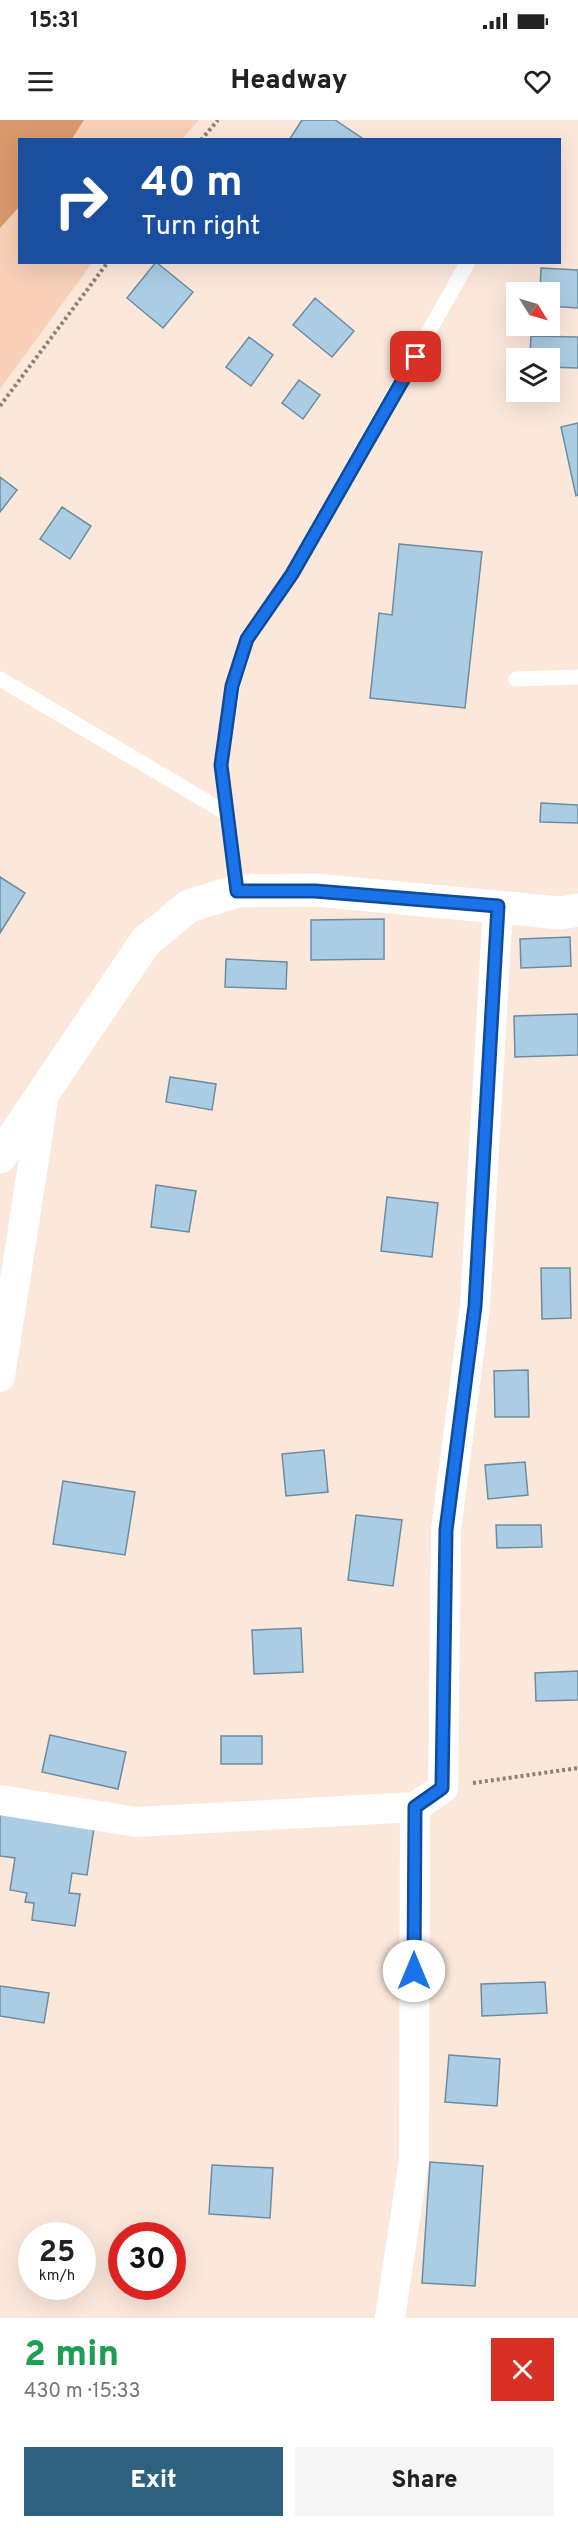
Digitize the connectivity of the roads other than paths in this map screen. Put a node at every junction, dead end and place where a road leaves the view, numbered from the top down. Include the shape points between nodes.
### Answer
1 (467, 264) edge
2 (578, 676) edge
3 (0, 679) edge
4 (516, 679) dead end
5 (228, 814) junction
6 (237, 891) junction
7 (498, 906) junction
8 (578, 910) edge
9 (44, 1094) junction
10 (0, 1157) edge
11 (0, 1377) edge
12 (0, 1800) edge
13 (415, 1807) junction
14 (390, 2318) edge

1 - 5 lane via 292,574 247,639 232,686 221,765
2 - 4 lane
3 - 5 lane
5 - 6 lane
6 - 7 street via 315,891
6 - 9 street via 189,906 146,941
7 - 8 street via 561,913
7 - 13 street via 475,1306 446,1530 442,1788
9 - 10 street
9 - 11 street
12 - 13 street via 136,1822
13 - 14 street via 414,2159

